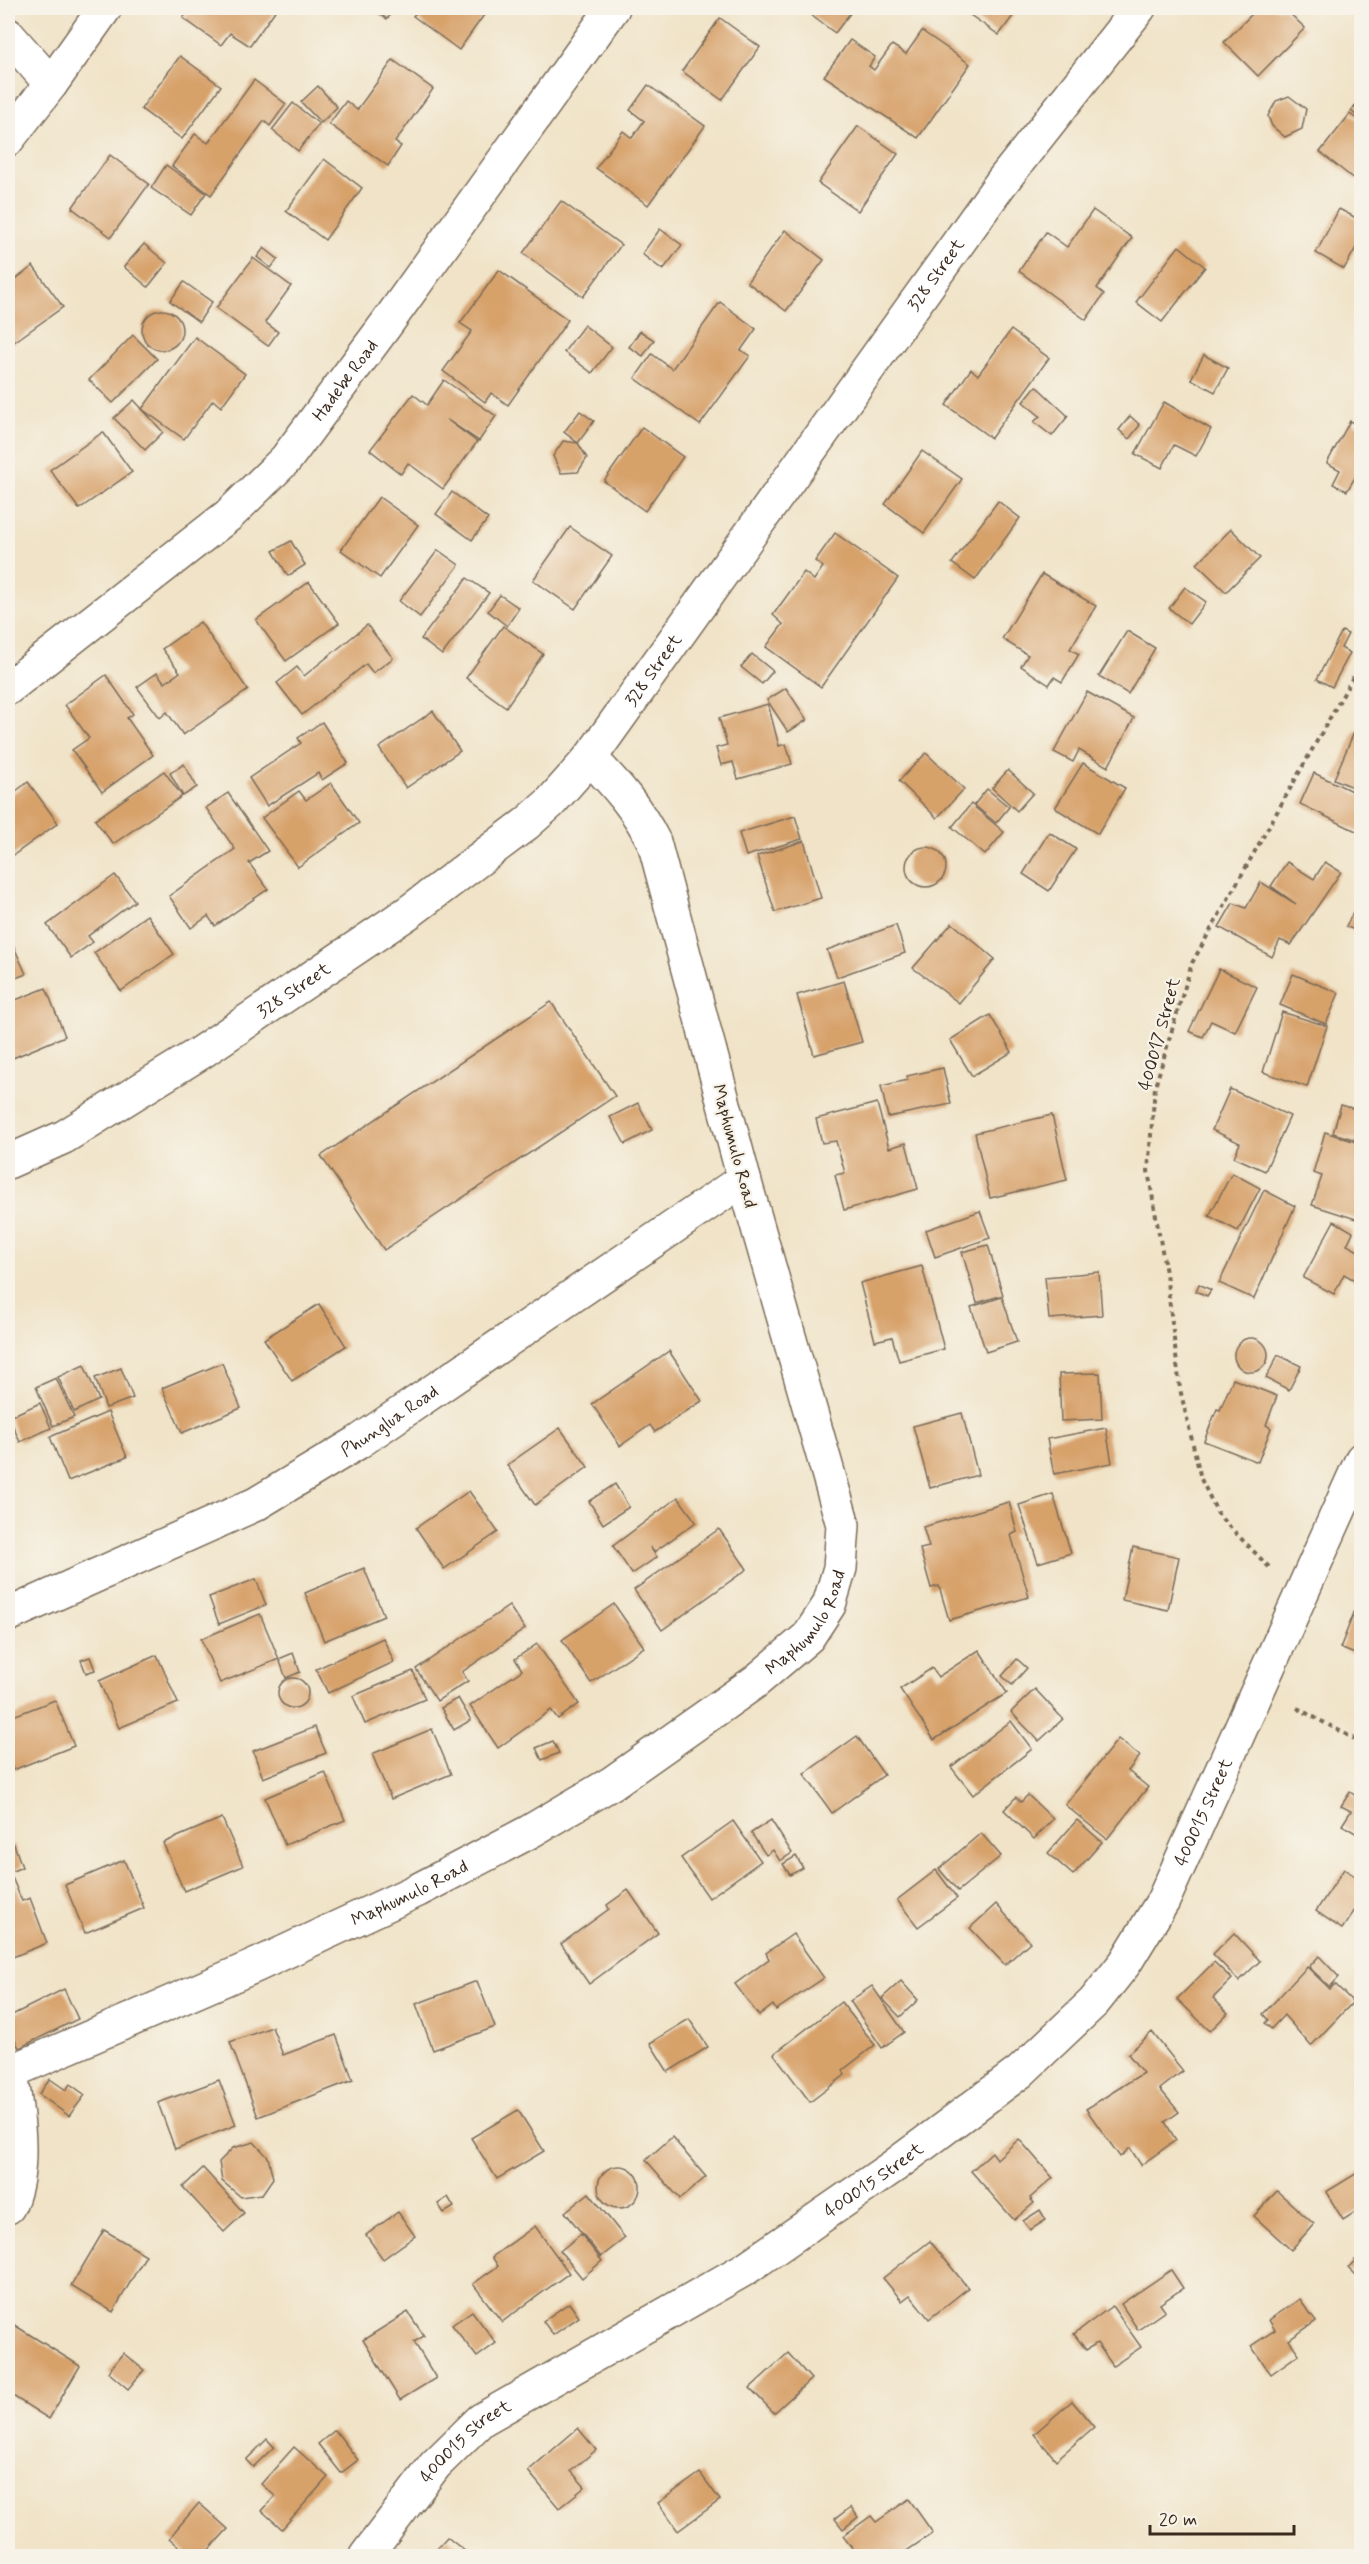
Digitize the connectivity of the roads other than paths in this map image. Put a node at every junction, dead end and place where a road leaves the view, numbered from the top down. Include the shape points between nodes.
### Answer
1 (105, 8) edge
2 (613, 8) edge
3 (1139, 8) edge
4 (8, 35) edge
5 (51, 84) junction
6 (8, 139) edge
7 (9, 685) edge
8 (590, 758) junction
9 (8, 1162) edge
10 (744, 1179) junction
11 (1362, 1459) edge
12 (8, 1615) edge
13 (9, 2073) edge
14 (8, 2207) edge
15 (366, 2556) edge

1 - 5 street
2 - 7 street, Hadebe Road via 286,459 229,515
3 - 8 street, 328 Street via 1001,183
4 - 5 street
5 - 6 street
8 - 9 street, 328 Street via 526,825 409,912 153,1083 64,1137
8 - 10 street, Maphumulo Road via 624,792 654,842
10 - 12 street, Phunglua Road via 357,1443 256,1504
10 - 13 street, Maphumulo Road via 843,1525 840,1568 829,1605 808,1637 755,1682 612,1783 529,1832 418,1890 257,1965
11 - 15 street, 400015 Street via 1163,1901 1125,1963 1094,2002 1020,2072 894,2166 745,2269 481,2420 435,2465
13 - 14 street via 20,2133 13,2197

